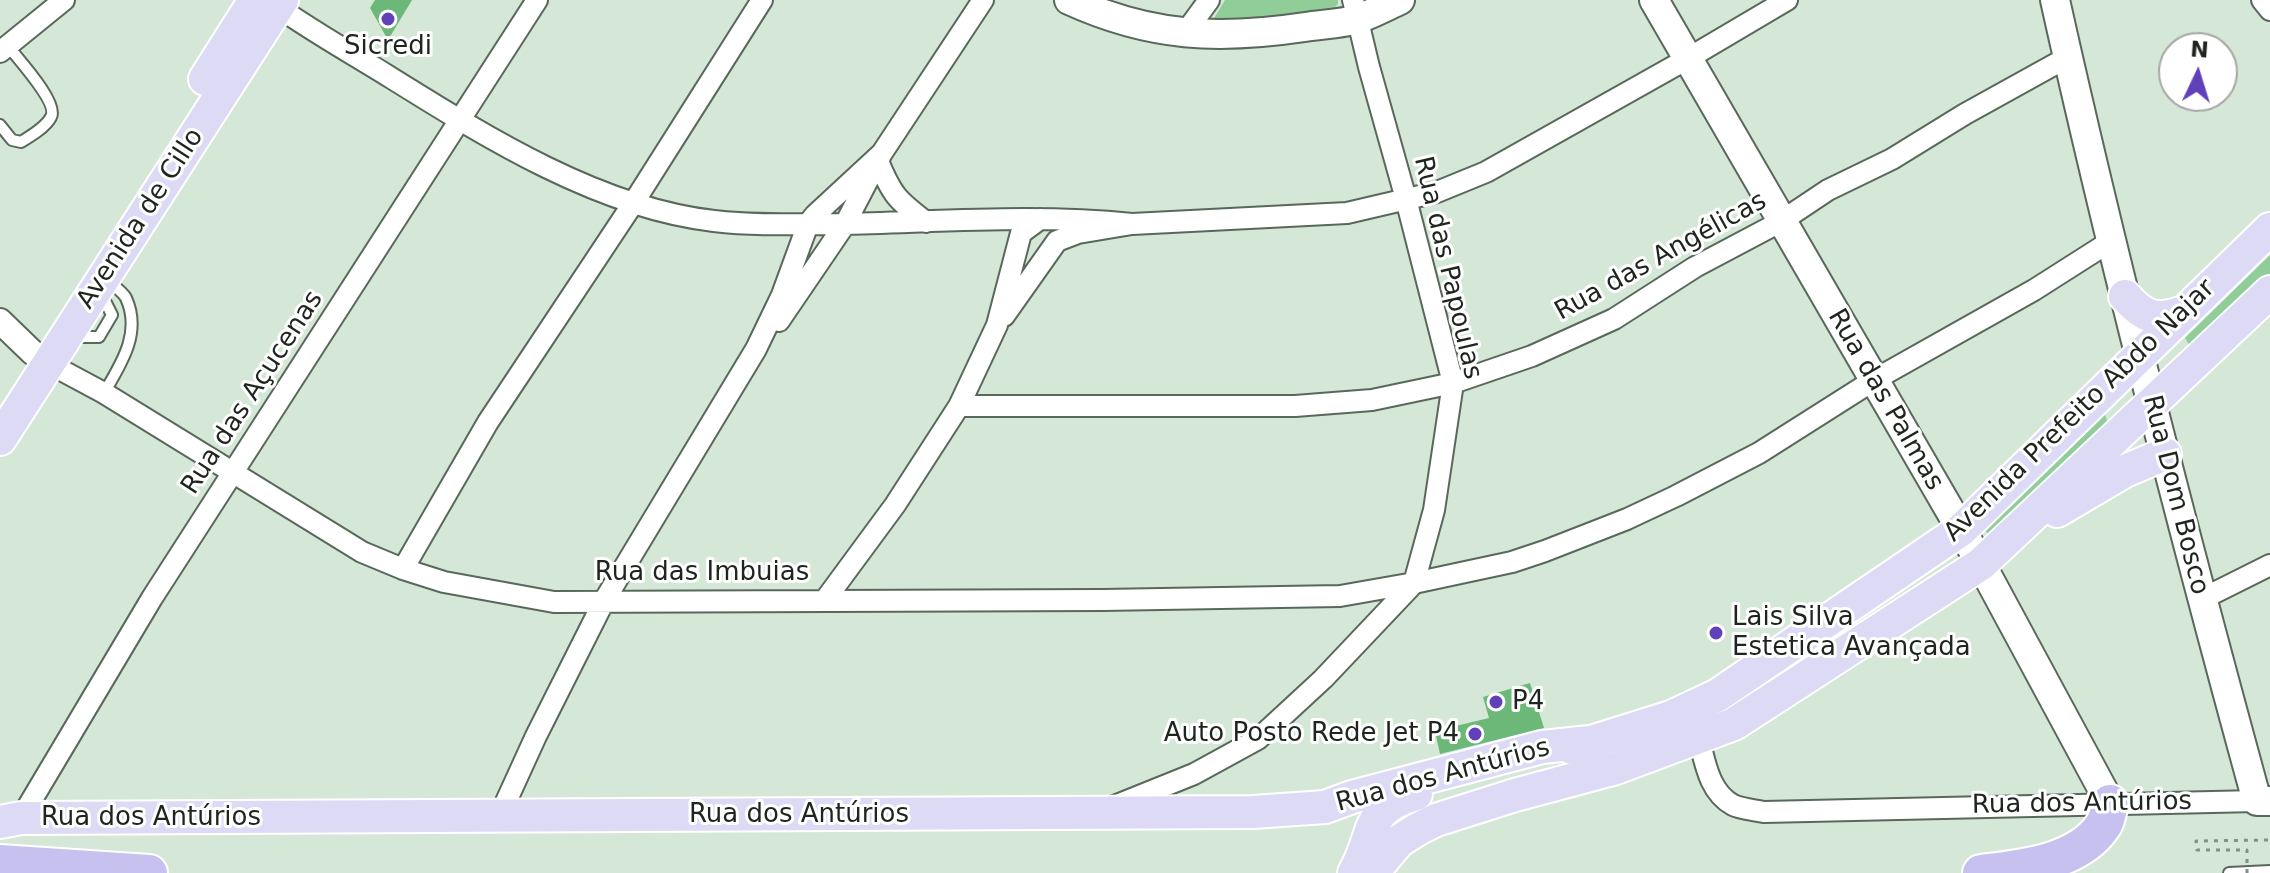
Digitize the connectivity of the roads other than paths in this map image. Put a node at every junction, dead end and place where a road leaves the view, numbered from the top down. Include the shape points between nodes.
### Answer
1 (64, 0) edge
2 (537, 0) edge
3 (762, 0) edge
4 (983, 0) edge
5 (1069, 0) edge
6 (1209, 0) edge
7 (1400, 0) edge
8 (1654, 0) edge
9 (1787, 0) edge
10 (2055, 0) edge
11 (2262, 0) edge
12 (270, 2) edge
13 (1355, 10) edge
14 (2270, 10) edge
15 (1185, 33) junction
16 (4, 49) edge
17 (2068, 57) junction
18 (1687, 59) junction
19 (459, 120) junction
20 (0, 125) edge
21 (880, 157) junction
22 (1406, 199) junction
23 (634, 202) junction
24 (1040, 219) junction
25 (926, 222) junction
26 (1780, 222) junction
27 (808, 224) junction
28 (845, 224) junction
29 (1132, 224) junction
30 (2270, 229) edge
31 (1057, 241) junction
32 (2111, 241) junction
33 (100, 282) junction
34 (2125, 296) junction
35 (2267, 302) edge
36 (2186, 311) junction
37 (0, 321) edge
38 (997, 325) junction
39 (756, 349) junction
40 (48, 351) junction
41 (2139, 356) junction
42 (1874, 380) junction
43 (1453, 383) junction
44 (104, 393) junction
45 (0, 402) edge
46 (2152, 403) junction
47 (959, 406) junction
48 (0, 439) edge
49 (2165, 454) junction
50 (232, 474) junction
51 (1961, 530) junction
52 (1987, 558) junction
53 (2270, 565) edge
54 (403, 569) junction
55 (1414, 583) junction
56 (2202, 599) junction
57 (825, 600) junction
58 (604, 601) junction
59 (1699, 739) junction
60 (1590, 742) junction
61 (1380, 790) junction
62 (1412, 795) junction
63 (2263, 801) edge
64 (2110, 803) junction
65 (1097, 813) junction
66 (499, 817) junction
67 (7, 820) edge
68 (1399, 841) junction
69 (0, 863) edge
70 (2270, 871) edge
71 (149, 873) edge
72 (1354, 873) edge
73 (1372, 873) edge
74 (1981, 873) edge
75 (2229, 873) edge

1 - 16 street
2 - 19 street, Rua das Açucenas
3 - 23 street
4 - 21 street
5 - 15 main road via 1151,29
6 - 15 street
7 - 13 main road
8 - 18 main road, Rua das Palmas
9 - 18 street
10 - 17 main road, Rua Dom Bosco
11 - 14 street
12 - 19 street
12 - 33 main road, Avenida de Cillo
12 - 40 main road, Avenida de Cillo
13 - 15 main road via 1282,31
13 - 22 street, Rua das Papoulas
16 - 20 lane via 44,92 53,113 21,142 12,140
17 - 26 street, Rua das Angélicas
17 - 32 main road, Rua Dom Bosco
18 - 22 street via 1486,172
18 - 26 main road, Rua das Palmas
19 - 23 street via 572,179
19 - 50 street, Rua das Açucenas
21 - 25 street via 889,187
21 - 27 street
21 - 28 street
22 - 29 street via 1347,213
22 - 43 street, Rua das Papoulas
23 - 27 street via 714,221
23 - 54 street via 488,422
24 - 25 street
24 - 29 street
24 - 31 street
24 - 38 street via 1021,233
25 - 28 street
26 - 42 main road, Rua das Palmas
26 - 43 street, Rua das Angélicas via 1695,267 1614,319 1532,356
27 - 28 street
27 - 39 street
28 - 39 street
29 - 31 street
30 - 36 main road, Avenida Prefeito Abdo Najar
31 - 38 street
32 - 34 main road, Rua Dom Bosco
32 - 42 street, Rua das Imbuias
33 - 40 main road, Avenida de Cillo
33 - 44 lane via 125,296 132,323 127,352
34 - 36 main road via 2136,310 2152,317
34 - 41 main road, Rua Dom Bosco
35 - 46 main road, Avenida Prefeito Abdo Najar
36 - 41 main road, Avenida Prefeito Abdo Najar
37 - 40 street, Rua das Imbuias
38 - 47 street
39 - 58 street
40 - 44 street, Rua das Imbuias
40 - 45 main road, Avenida de Cillo
40 - 48 main road, Avenida de Cillo
41 - 46 main road, Rua Dom Bosco
41 - 51 main road, Avenida Prefeito Abdo Najar
42 - 51 main road, Rua das Palmas
42 - 55 street, Rua das Imbuias via 1759,453 1627,519 1512,562
43 - 47 street, Rua das Angélicas via 1372,400 1295,406
43 - 55 street, Rua das Papoulas via 1434,510
44 - 50 street, Rua das Imbuias
46 - 49 main road, Rua Dom Bosco
46 - 52 main road, Avenida Prefeito Abdo Najar
47 - 57 street
49 - 52 main road via 2108,480
49 - 56 main road, Rua Dom Bosco
50 - 54 street, Rua das Imbuias via 362,552
50 - 67 street, Rua das Açucenas
51 - 52 main road, Rua das Palmas
51 - 60 main road, Avenida Prefeito Abdo Najar via 1718,695 1671,717
52 - 59 main road, Avenida Prefeito Abdo Najar via 1734,724
52 - 64 main road, Rua das Palmas
53 - 56 street
54 - 58 street, Rua das Imbuias via 554,602
55 - 57 street, Rua das Imbuias via 1340,596
55 - 65 street, Rua das Papoulas via 1258,739 1194,774
56 - 63 main road, Rua Dom Bosco
57 - 58 street, Rua das Imbuias
58 - 66 street
59 - 64 street, Rua dos Antúrios via 1715,789 1733,805 1764,812
59 - 68 main road, Avenida Prefeito Abdo Najar via 1436,820
60 - 61 main road, Rua dos Antúrios via 1542,747
60 - 62 main road, Avenida Prefeito Abdo Najar
61 - 62 main road
61 - 65 main road, Rua dos Antúrios via 1325,807
62 - 68 main road via 1419,815
62 - 72 main road, Avenida Prefeito Abdo Najar via 1378,814
63 - 64 street, Rua dos Antúrios
64 - 74 highway via 2105,824 2075,850 2019,868
65 - 66 main road, Rua dos Antúrios
66 - 67 main road, Rua dos Antúrios
68 - 73 main road, Avenida Prefeito Abdo Najar
69 - 71 highway
70 - 75 lane

